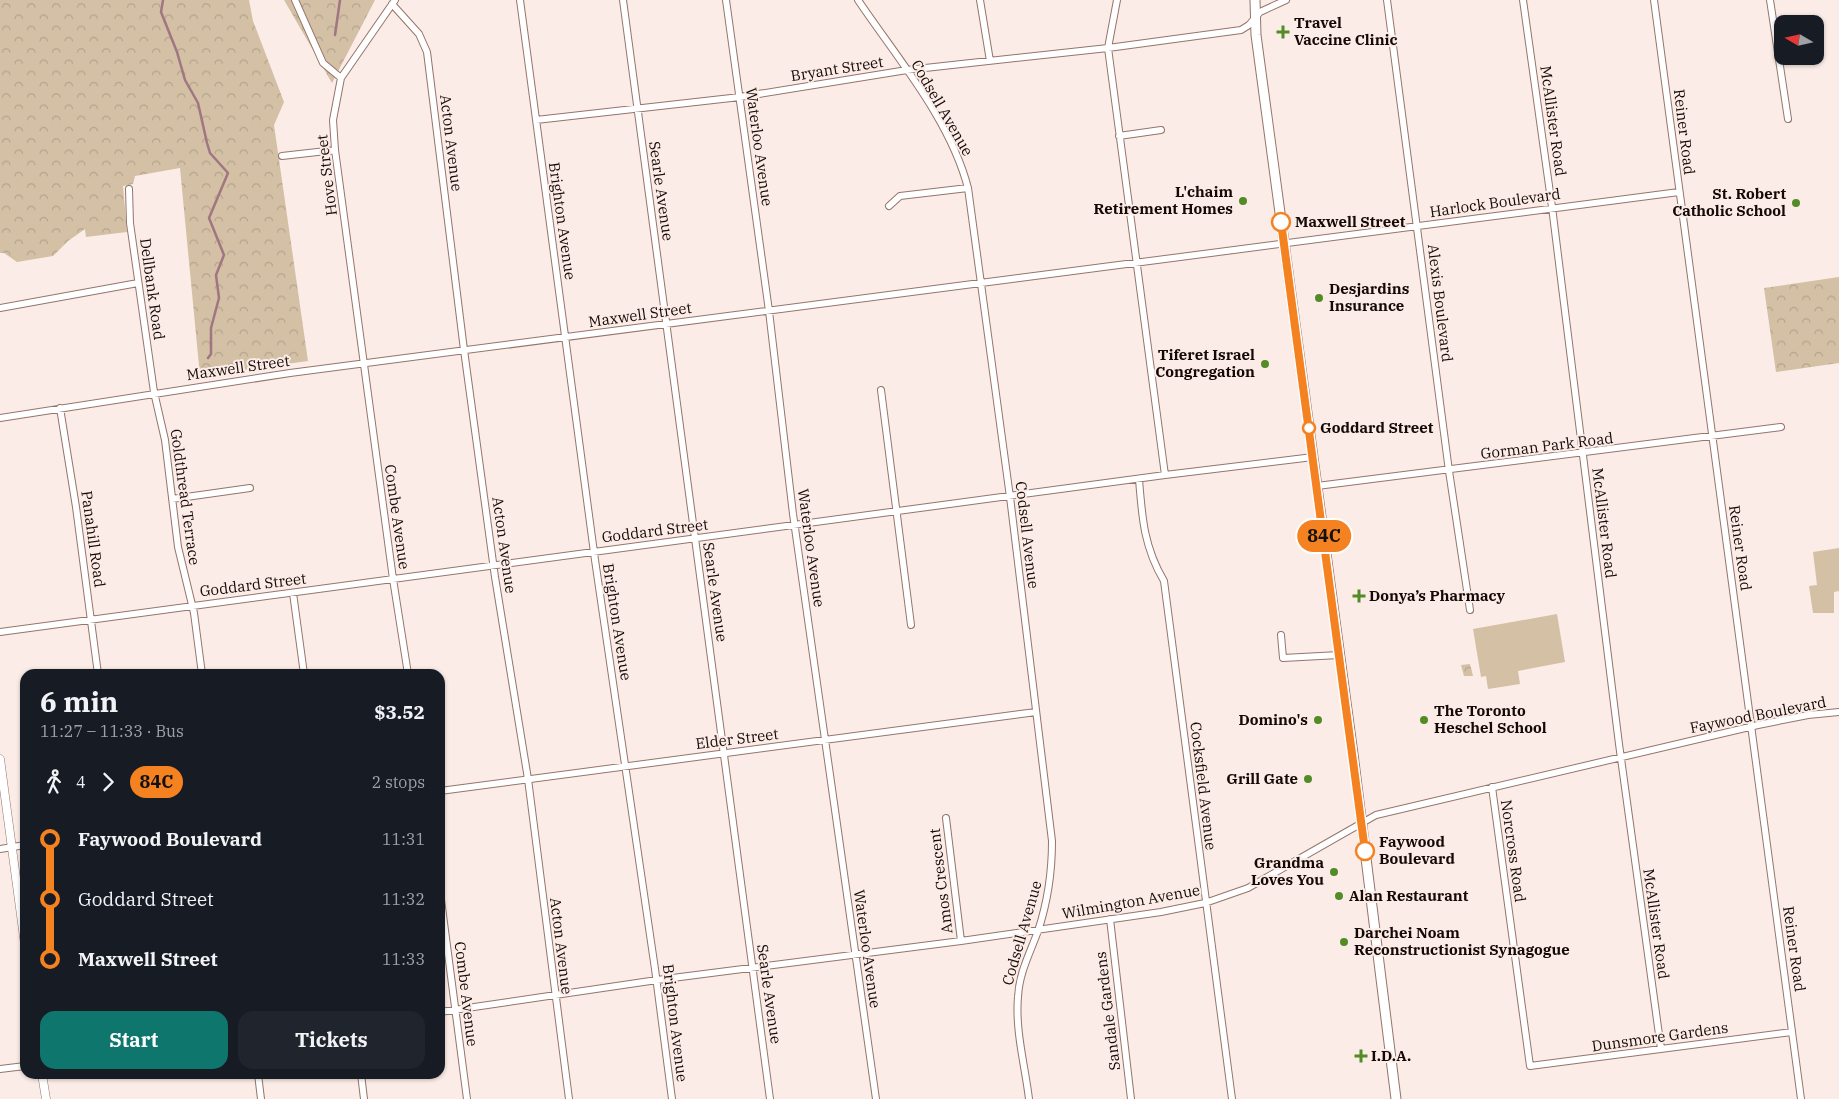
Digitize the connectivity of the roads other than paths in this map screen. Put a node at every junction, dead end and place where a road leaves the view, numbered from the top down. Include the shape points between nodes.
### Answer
1 (295, 0) edge
2 (520, 0) edge
3 (623, 0) edge
4 (726, 0) edge
5 (858, 0) edge
6 (980, 0) edge
7 (1117, 0) edge
8 (1255, 0) edge
9 (1286, 0) edge
10 (1387, 0) edge
11 (1523, 0) edge
12 (1654, 0) edge
13 (1770, 0) edge
14 (394, 2) edge
15 (1256, 17) junction
16 (1108, 48) junction
17 (990, 61) junction
18 (907, 70) junction
19 (341, 78) junction
20 (740, 97) junction
21 (638, 108) junction
22 (1788, 119) dead end
23 (536, 120) junction
24 (1161, 130) dead end
25 (1119, 136) junction
26 (335, 150) junction
27 (282, 156) dead end
28 (968, 188) junction
29 (129, 189) dead end
30 (1679, 192) junction
31 (889, 206) dead end
32 (1552, 207) junction
33 (1418, 226) junction
34 (1284, 243) junction
35 (1135, 261) junction
36 (138, 283) junction
37 (981, 284) junction
38 (0, 308) edge
39 (768, 311) junction
40 (666, 324) junction
41 (565, 337) junction
42 (464, 350) junction
43 (364, 363) junction
44 (881, 390) dead end
45 (154, 392) junction
46 (60, 408) junction
47 (0, 418) edge
48 (1781, 427) dead end
49 (1712, 437) junction
50 (1583, 454) junction
51 (1313, 457) junction
52 (1449, 471) junction
53 (1165, 475) junction
54 (1139, 479) junction
55 (1317, 486) junction
56 (250, 488) dead end
57 (1010, 497) junction
58 (172, 499) junction
59 (898, 511) junction
60 (795, 525) junction
61 (695, 539) junction
62 (594, 552) junction
63 (493, 565) junction
64 (393, 579) junction
65 (293, 593) junction
66 (192, 605) junction
67 (1470, 610) dead end
68 (90, 619) junction
69 (911, 625) dead end
70 (0, 632) edge
71 (1281, 635) dead end
72 (1339, 655) junction
73 (97, 669) edge
74 (201, 669) edge
75 (303, 669) edge
76 (407, 669) edge
77 (1036, 712) junction
78 (1839, 712) edge
79 (1752, 727) junction
80 (826, 740) junction
81 (724, 754) junction
82 (1621, 757) junction
83 (0, 759) edge
84 (626, 766) junction
85 (528, 779) junction
86 (1492, 787) junction
87 (445, 789) edge
88 (946, 818) dead end
89 (1361, 822) junction
90 (20, 846) edge
91 (12, 847) junction
92 (0, 849) edge
93 (1205, 903) junction
94 (20, 907) edge
95 (1110, 919) junction
96 (445, 929) edge
97 (1038, 930) junction
98 (961, 941) junction
99 (855, 954) junction
100 (752, 968) junction
101 (657, 980) junction
102 (555, 996) junction
103 (456, 1010) junction
104 (445, 1011) edge
105 (1792, 1032) junction
106 (1661, 1049) junction
107 (20, 1066) edge
108 (1530, 1066) joint
109 (0, 1068) edge
110 (43, 1079) edge
111 (259, 1079) edge
112 (362, 1079) edge
113 (46, 1099) edge
114 (262, 1099) edge
115 (364, 1099) edge
116 (467, 1099) edge
117 (569, 1099) edge
118 (672, 1099) edge
119 (770, 1099) edge
120 (876, 1099) edge
121 (1029, 1099) edge
122 (1131, 1099) edge
123 (1232, 1099) edge
124 (1396, 1099) edge
125 (1800, 1099) edge

1 - 19 street via 324,63
2 - 23 street, Brighton Avenue
3 - 21 street, Searle Avenue
4 - 20 street, Waterloo Avenue
5 - 18 street, Codsell Avenue
6 - 17 street
7 - 16 street
8 - 15 main road
9 - 15 street, Bryant Street via 1270,6
10 - 33 street, Alexis Boulevard
11 - 32 street, McAllister Road
12 - 30 street, Reiner Road
13 - 22 street
14 - 19 street, Hove Street
14 - 42 street, Acton Avenue via 419,34 427,52
15 - 16 street, Bryant Street via 1241,30
15 - 34 main road
16 - 17 street, Bryant Street
16 - 25 street
17 - 18 street, Bryant Street
18 - 20 street, Bryant Street
18 - 28 street, Codsell Avenue via 954,145
19 - 26 street, Hove Street via 333,120
20 - 21 street, Bryant Street
20 - 39 street, Waterloo Avenue
21 - 23 street, Bryant Street
21 - 40 street, Searle Avenue
23 - 41 street, Brighton Avenue
24 - 25 street
25 - 35 street
26 - 27 street
26 - 43 street, Hove Street
28 - 31 street via 900,196
28 - 37 street, Codsell Avenue
29 - 36 street, Dellbank Road
30 - 32 street, Harlock Boulevard
30 - 49 street, Reiner Road
32 - 33 street, Harlock Boulevard
32 - 50 street, McAllister Road
33 - 34 street, Harlock Boulevard
33 - 52 street, Alexis Boulevard
34 - 35 street, Maxwell Street
34 - 51 main road
35 - 37 street, Maxwell Street
35 - 53 street
36 - 38 street
36 - 45 street, Dellbank Road
37 - 39 street, Maxwell Street
37 - 57 street, Codsell Avenue
39 - 40 street, Maxwell Street
39 - 60 street, Waterloo Avenue
40 - 41 street, Maxwell Street
40 - 61 street, Searle Avenue
41 - 42 street, Maxwell Street
41 - 62 street, Brighton Avenue
42 - 43 street, Maxwell Street
42 - 63 street, Acton Avenue
43 - 45 street, Maxwell Street
43 - 64 street, Combe Avenue
44 - 59 street
45 - 46 street, Maxwell Street
45 - 58 street, Goldthread Terrace via 166,440
46 - 47 street, Maxwell Street
46 - 68 street, Panahill Road
48 - 49 street, Gorman Park Road
49 - 50 street, Gorman Park Road
49 - 79 street, Reiner Road
50 - 52 street, Gorman Park Road
50 - 82 street, McAllister Road
51 - 53 street, Goddard Street
51 - 55 main road
52 - 55 street, Gorman Park Road
52 - 67 street, Alexis Boulevard
53 - 54 street, Goddard Street
54 - 57 street, Goddard Street
54 - 93 street, Cocksfield Avenue via 1143,530 1153,562 1164,581
55 - 72 main road
56 - 58 street
57 - 59 street, Goddard Street
57 - 77 street, Codsell Avenue
58 - 66 street, Goldthread Terrace via 181,564
59 - 60 street, Goddard Street
59 - 69 street
60 - 61 street, Goddard Street
60 - 80 street, Waterloo Avenue
61 - 62 street, Goddard Street
61 - 81 street, Searle Avenue
62 - 63 street, Goddard Street
62 - 84 street, Brighton Avenue
63 - 64 street, Goddard Street
63 - 85 street, Acton Avenue
64 - 65 street, Goddard Street
64 - 76 street, Combe Avenue
65 - 66 street, Goddard Street
65 - 75 street
66 - 68 street, Goddard Street
66 - 74 street, Goldthread Terrace
68 - 70 street, Goddard Street
68 - 73 street, Panahill Road
71 - 72 street via 1283,658
72 - 89 main road
77 - 80 street, Elder Street
77 - 97 street, Codsell Avenue via 1052,841 1050,889
78 - 79 street, Faywood Boulevard
79 - 82 street, Faywood Boulevard
79 - 105 street, Reiner Road
80 - 81 street, Elder Street
80 - 99 street, Waterloo Avenue
81 - 84 street, Elder Street
81 - 100 street, Searle Avenue
82 - 86 street, Faywood Boulevard
82 - 106 street, McAllister Road
83 - 91 street
84 - 85 street, Elder Street
84 - 101 street, Brighton Avenue
85 - 87 street, Elder Street
85 - 102 street, Acton Avenue
86 - 89 street, Faywood Boulevard via 1376,815
86 - 108 street, Norcross Road
88 - 98 street, Amos Crescent
89 - 93 street, Wilmington Avenue via 1248,888
89 - 124 main road
90 - 91 street
91 - 92 street
91 - 94 street
93 - 95 street, Wilmington Avenue
93 - 123 street, Cocksfield Avenue
95 - 97 street, Wilmington Avenue
95 - 122 street, Sandale Gardens
96 - 103 street, Combe Avenue
97 - 98 street, Wilmington Avenue
97 - 121 street, Codsell Avenue via 1022,971 1018,996
98 - 99 street, Wilmington Avenue
99 - 100 street, Wilmington Avenue
99 - 120 street, Waterloo Avenue
100 - 101 street, Wilmington Avenue
100 - 119 street, Searle Avenue
101 - 102 street, Wilmington Avenue
101 - 118 street, Brighton Avenue
102 - 103 street, Wilmington Avenue
102 - 117 street, Acton Avenue
103 - 104 street, Wilmington Avenue
103 - 116 street, Combe Avenue
105 - 106 street, Dunsmore Gardens
105 - 125 street, Reiner Road
106 - 108 street, Dunsmore Gardens
107 - 109 street
110 - 113 street
111 - 114 street
112 - 115 street

